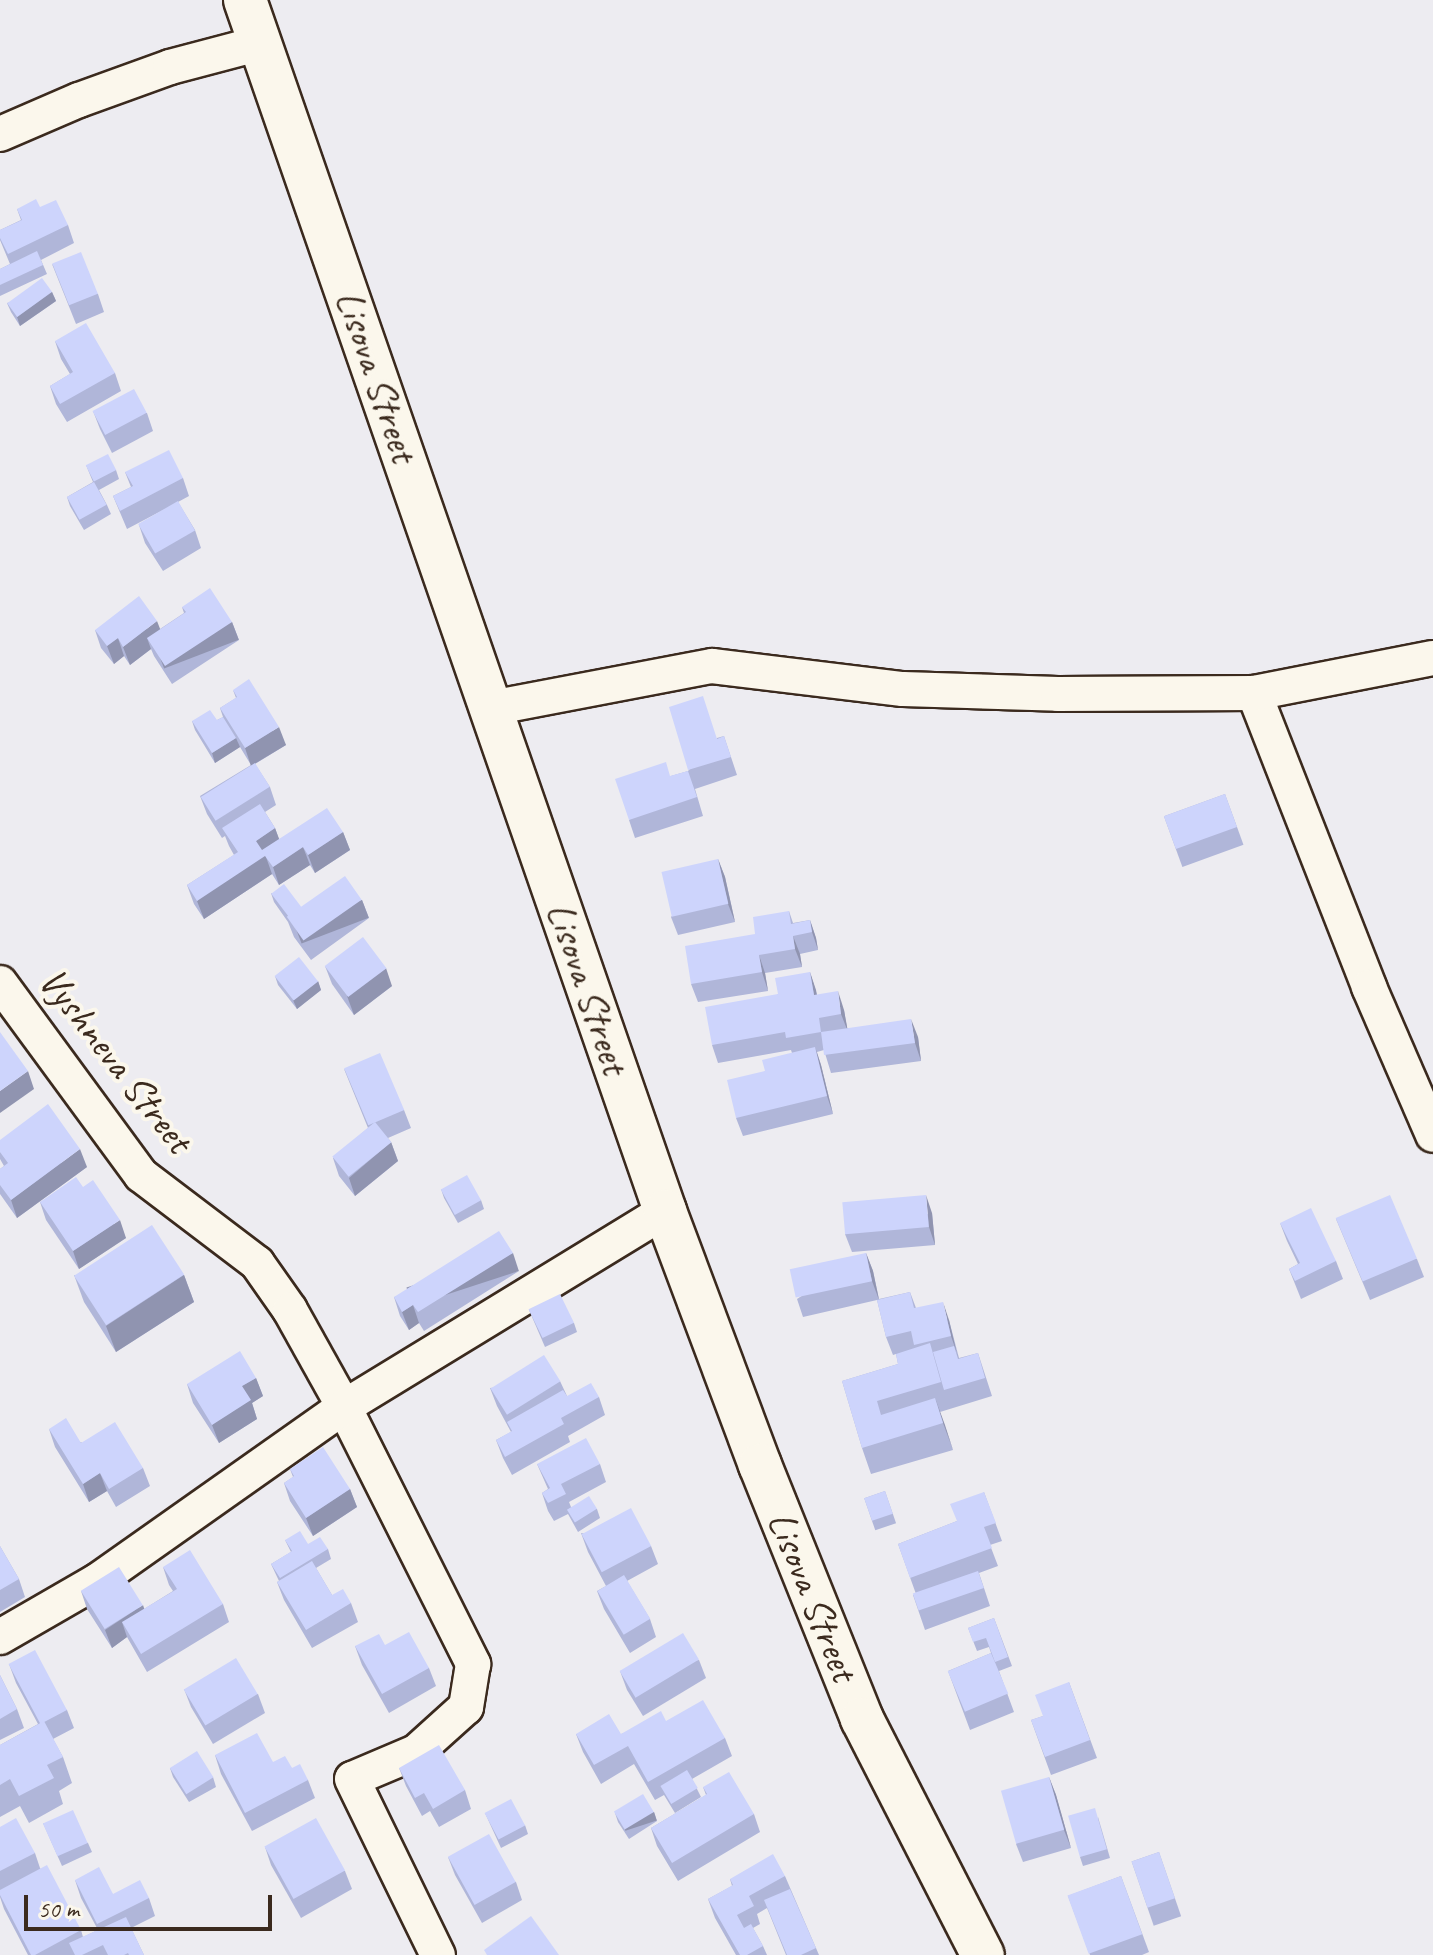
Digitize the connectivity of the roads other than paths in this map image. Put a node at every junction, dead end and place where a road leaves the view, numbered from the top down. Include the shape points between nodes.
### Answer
1 (245, 0) edge
2 (261, 43) junction
3 (0, 134) edge
4 (1433, 658) edge
5 (1254, 693) junction
6 (491, 708) junction
7 (0, 983) edge
8 (1433, 1135) edge
9 (665, 1211) junction
10 (344, 1407) junction
11 (0, 1637) edge
12 (438, 1955) edge
13 (983, 1955) edge

1 - 2 street, Lisova Street
2 - 3 street via 170,67
2 - 6 street, Lisova Street
4 - 5 street
5 - 6 street via 903,689 712,666
5 - 8 street
6 - 9 street, Lisova Street
7 - 10 street, Vyshneva Street via 141,1175 257,1263
9 - 10 street
9 - 13 street, Lisova Street via 862,1719
10 - 11 street via 97,1581
10 - 12 street, Vyshneva Street via 473,1664 466,1707 416,1752 352,1779

